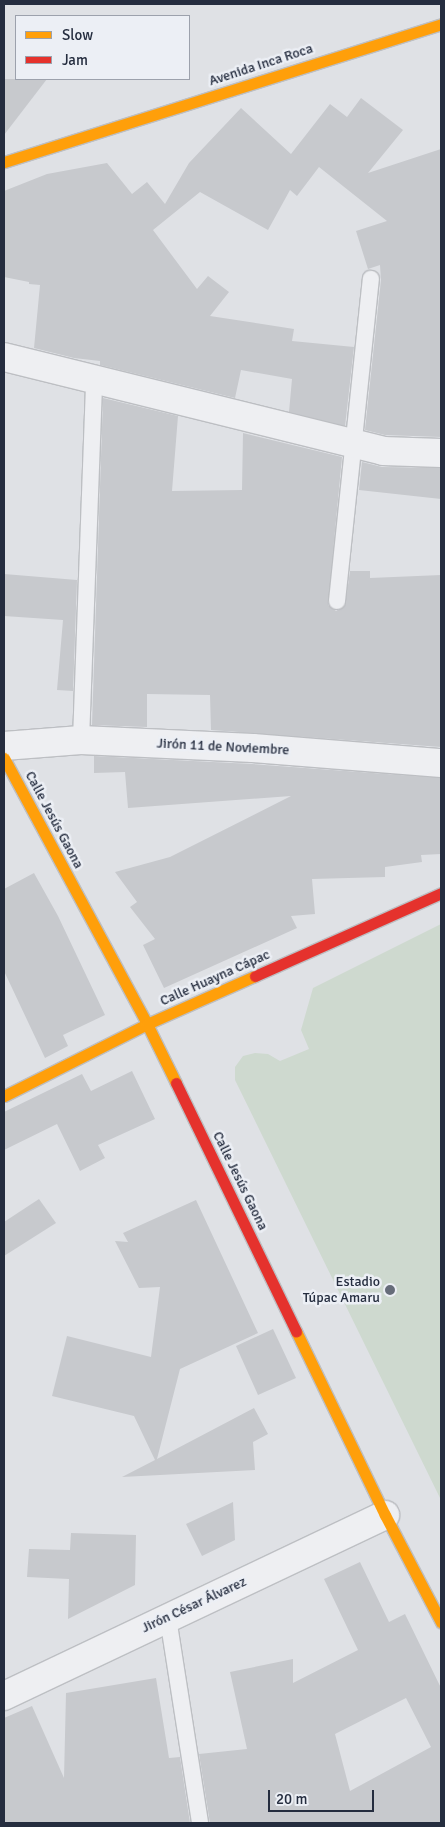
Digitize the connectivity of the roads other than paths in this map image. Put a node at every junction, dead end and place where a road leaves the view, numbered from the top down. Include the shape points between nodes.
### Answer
1 (441, 24) edge
2 (4, 162) edge
3 (371, 279) dead end
4 (4, 357) edge
5 (94, 380) junction
6 (353, 444) junction
7 (441, 453) edge
8 (337, 601) dead end
9 (81, 740) junction
10 (4, 746) edge
11 (4, 758) edge
12 (441, 763) edge
13 (441, 893) edge
14 (147, 1024) junction
15 (4, 1096) edge
16 (385, 1515) junction
17 (168, 1618) junction
18 (441, 1622) edge
19 (4, 1696) edge
20 (200, 1823) edge

1 - 2 street, Avenida Inca Roca
3 - 6 lane
4 - 5 street
5 - 6 street
5 - 9 lane
6 - 7 street via 383,451
6 - 8 lane
9 - 10 street, Jirón 11 de Noviembre
9 - 12 street, Jirón 11 de Noviembre via 253,748
11 - 14 street, Calle Jesús Gaona
13 - 14 street, Calle Huayna Cápac
14 - 15 street, Calle Huayna Cápac
14 - 16 street, Calle Jesús Gaona
16 - 17 street, Jirón César Álvarez
16 - 18 street, Calle Jesús Gaona
17 - 19 street, Jirón César Álvarez
17 - 20 lane

